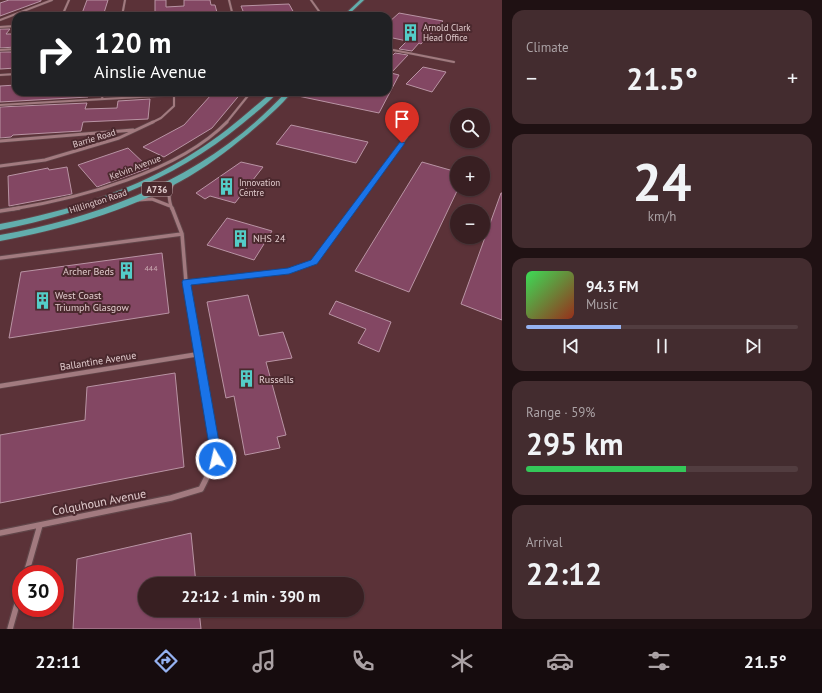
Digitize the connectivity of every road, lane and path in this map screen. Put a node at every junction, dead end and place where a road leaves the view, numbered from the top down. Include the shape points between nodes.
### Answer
1 (52, 0) edge
2 (69, 0) edge
3 (125, 0) edge
4 (228, 0) edge
5 (312, 0) edge
6 (364, 2) edge
7 (21, 12) edge
8 (64, 12) edge
9 (123, 12) edge
10 (232, 12) edge
11 (320, 12) edge
12 (350, 12) edge
13 (356, 12) edge
14 (12, 15) edge
15 (0, 20) edge
16 (12, 26) edge
17 (0, 27) edge
18 (12, 49) edge
19 (0, 50) edge
20 (392, 50) edge
21 (454, 62) dead end
22 (12, 74) edge
23 (0, 75) edge
24 (102, 96) edge
25 (138, 96) edge
26 (174, 96) edge
27 (248, 96) edge
28 (270, 96) edge
29 (286, 96) edge
30 (102, 99) junction
31 (0, 105) edge
32 (136, 130) junction
33 (406, 137) dead end
34 (0, 141) edge
35 (0, 166) edge
36 (174, 182) junction
37 (131, 201) junction
38 (170, 206) junction
39 (0, 211) edge
40 (0, 227) edge
41 (182, 234) junction
42 (0, 238) edge
43 (0, 258) edge
44 (186, 282) junction
45 (199, 354) junction
46 (0, 386) edge
47 (40, 524) junction
48 (0, 533) edge
49 (29, 565) edge
50 (13, 617) edge
51 (10, 629) edge

1 - 7 street
2 - 8 street
3 - 9 street
4 - 10 street
5 - 11 street
6 - 12 main road
6 - 13 main road
14 - 15 street
16 - 17 street
18 - 19 street
20 - 21 street
22 - 23 street
24 - 30 street
25 - 30 street
26 - 32 street, Barrie Road via 174,106 161,118
27 - 39 street, Kelvin Avenue via 218,130 192,149 154,169 94,190 35,206
28 - 40 main road, Hillington Road / A736 via 216,141 162,175 77,208
29 - 36 main road, Hillington Road / A736 via 225,149
30 - 31 street
32 - 34 street
32 - 35 street, Barrie Road via 119,138 45,160
33 - 44 street via 314,262 289,271
36 - 37 main road, Hillington Road / A736
36 - 38 street via 168,194
37 - 38 street via 152,200
37 - 42 main road, Hillington Road / A736 via 62,224
38 - 41 street
41 - 43 street
41 - 44 street
44 - 45 street
45 - 46 street, Ballantine Avenue
45 - 47 street, Colquhoun Avenue via 216,459 201,489 171,498
47 - 48 street, Colquhoun Avenue
47 - 49 street
50 - 51 street

